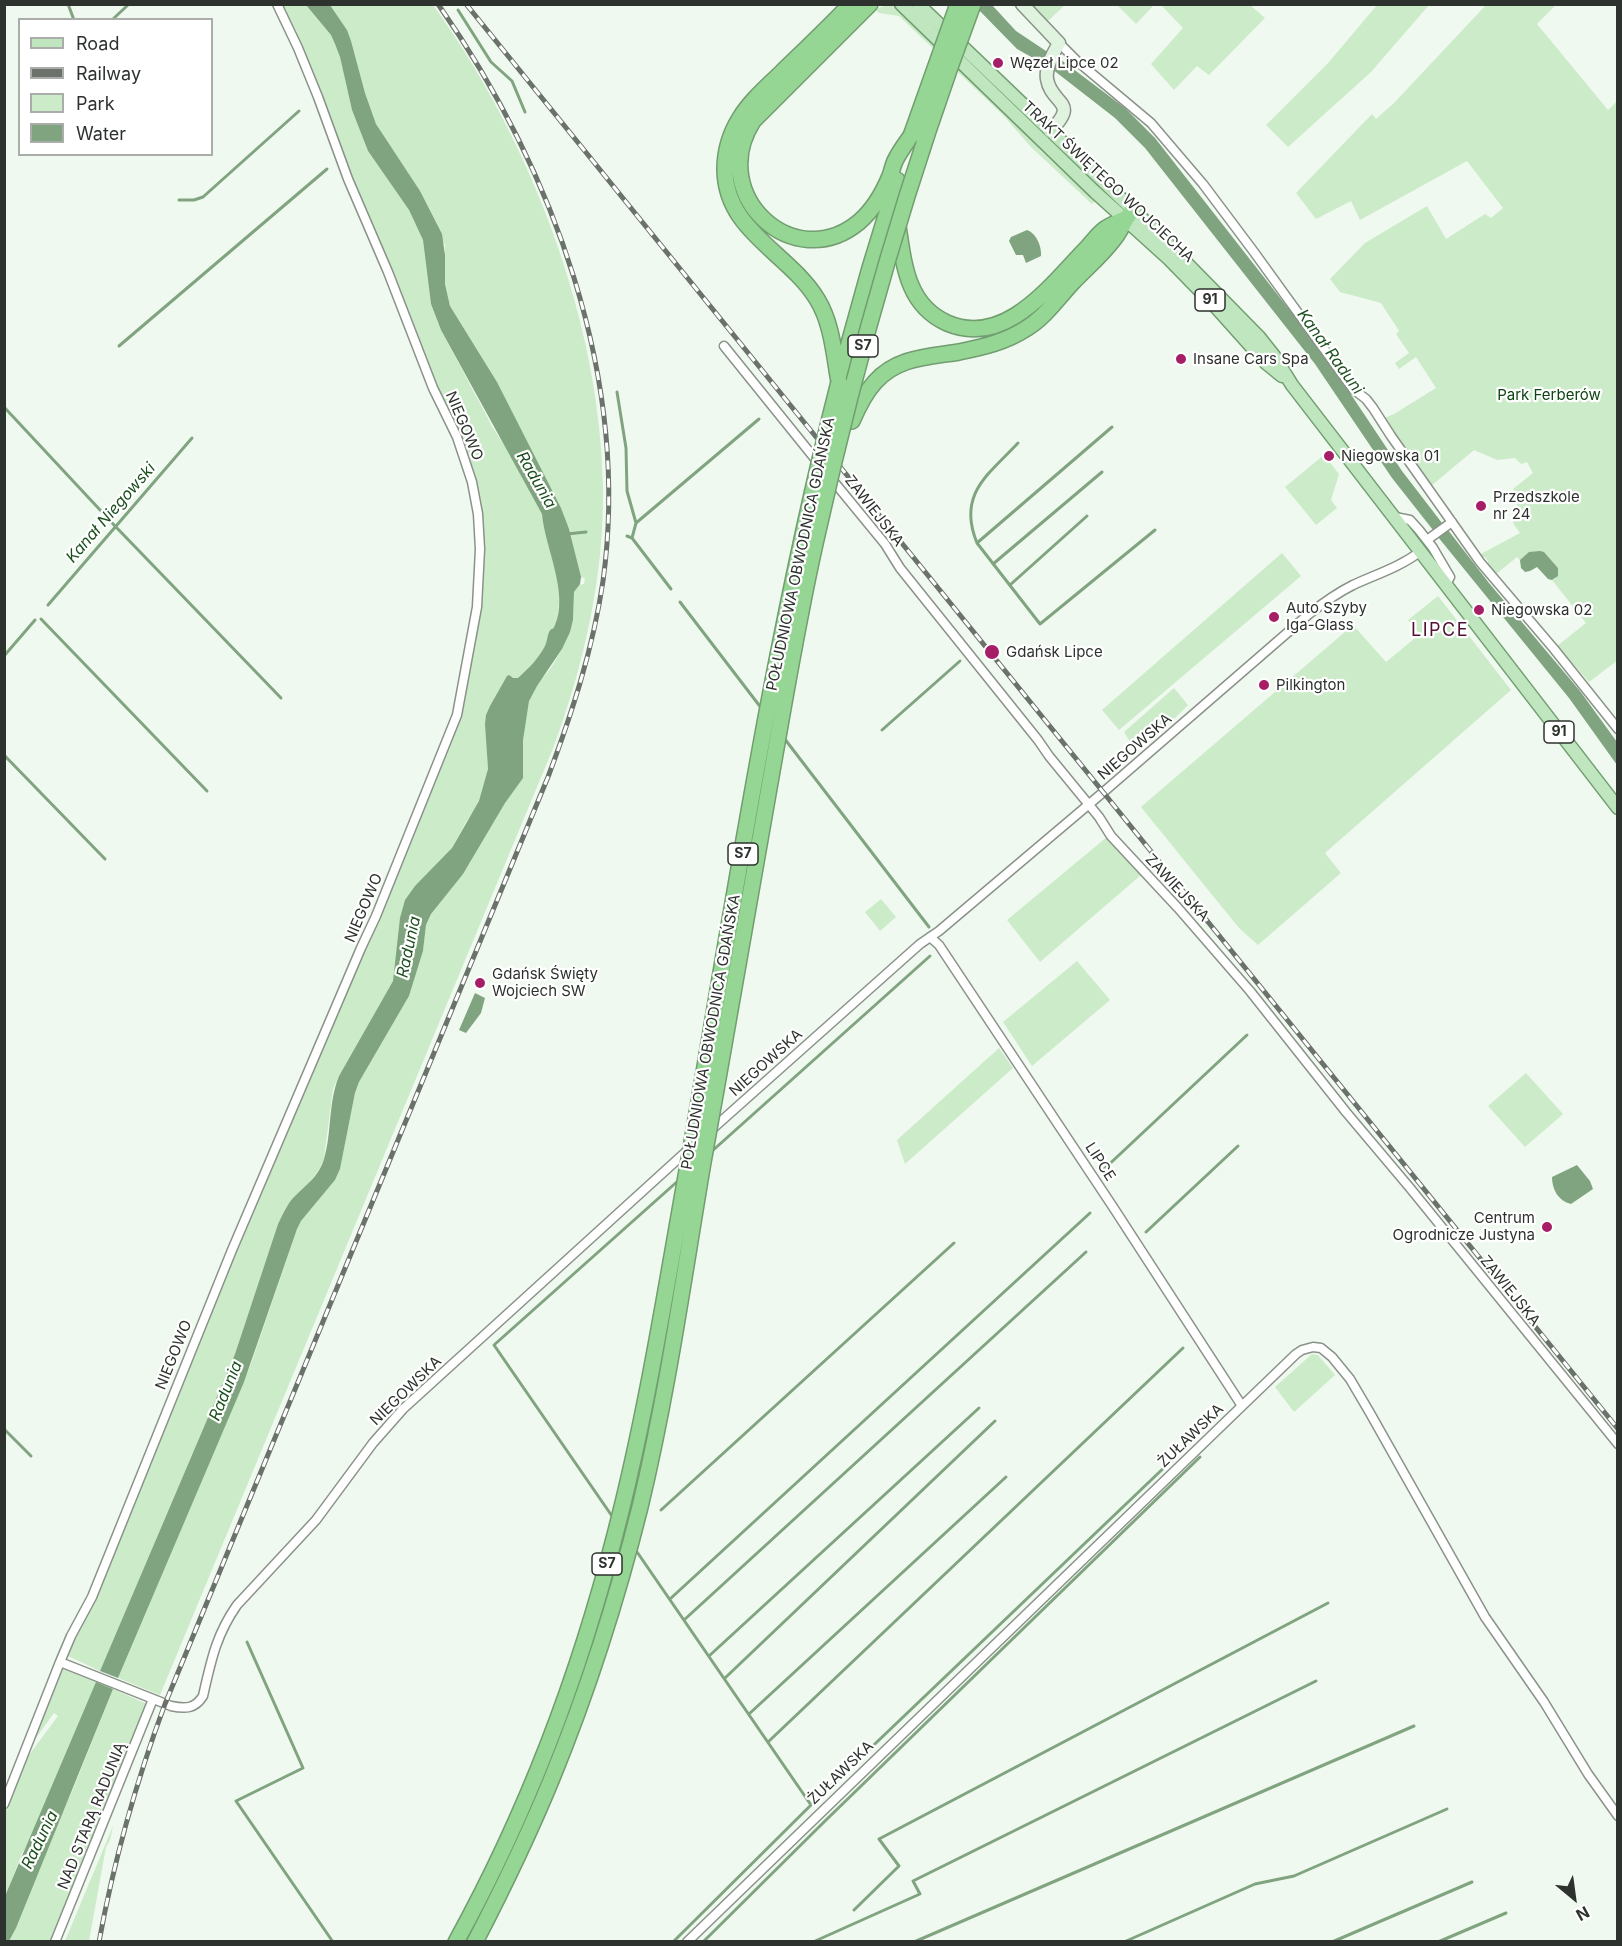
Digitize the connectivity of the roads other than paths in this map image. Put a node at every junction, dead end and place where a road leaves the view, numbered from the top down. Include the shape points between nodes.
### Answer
1 (277, 4) edge
2 (851, 4) edge
3 (870, 4) edge
4 (901, 4) edge
5 (918, 4) edge
6 (958, 4) edge
7 (974, 4) edge
8 (1022, 4) edge
9 (819, 46) junction
10 (1057, 47) junction
11 (1050, 131) junction
12 (911, 136) junction
13 (1129, 214) junction
14 (898, 226) junction
15 (1091, 253) junction
16 (724, 346) dead end
17 (838, 382) junction
18 (832, 467) junction
19 (1449, 524) junction
20 (1427, 542) junction
21 (1617, 729) edge
22 (1088, 804) junction
23 (1617, 808) edge
24 (930, 937) junction
25 (1242, 1406) junction
26 (1617, 1444) edge
27 (64, 1663) junction
28 (149, 1698) junction
29 (4, 1804) edge
30 (1617, 1815) edge
31 (55, 1941) edge
32 (456, 1941) edge
33 (475, 1941) edge
34 (687, 1941) edge

1 - 27 street, NIEGOWO via 418,353 465,458 479,522 477,607 457,715 376,916 232,1250 92,1597 71,1636
2 - 9 highway
3 - 9 highway
4 - 13 main road, TRAKT ŚWIĘTEGO WOJCIECHA / 91
5 - 11 main road, TRAKT ŚWIĘTEGO WOJCIECHA / 91
6 - 12 highway, POŁUDNIOWA OBWODNICA GDAŃSKA / S7, bridge
7 - 14 highway, POŁUDNIOWA OBWODNICA GDAŃSKA / S7, bridge
8 - 10 street
9 - 12 highway via 753,121 744,140 739,162 741,184 760,215 779,230 808,238 829,237 851,228 875,204
9 - 17 highway via 755,98 740,117 725,158 725,176 731,202 741,219 794,270 821,305
10 - 11 street, TRAKT ŚWIĘTEGO WOJCIECHA via 1047,80 1064,113
10 - 19 street via 1151,123 1203,184 1353,388 1373,408
11 - 13 main road, TRAKT ŚWIĘTEGO WOJCIECHA / 91
12 - 17 highway, POŁUDNIOWA OBWODNICA GDAŃSKA / S7
13 - 15 highway via 1114,240
13 - 20 main road, TRAKT ŚWIĘTEGO WOJCIECHA / 91 via 1259,337 1395,518
14 - 15 highway via 906,273 915,296 932,314 954,326 968,328 986,328 1012,319
14 - 18 highway, POŁUDNIOWA OBWODNICA GDAŃSKA / S7, bridge
15 - 18 highway, bridge via 1040,318 1016,335 974,349 914,359 882,375 861,402
16 - 22 street, ZAWIEJSKA
17 - 32 highway, POŁUDNIOWA OBWODNICA GDAŃSKA / S7, bridge via 780,641 634,1458 585,1640 553,1729 516,1820
18 - 33 highway, POŁUDNIOWA OBWODNICA GDAŃSKA / S7, bridge via 800,616 661,1406 640,1505 587,1686 552,1778
19 - 20 street
19 - 21 street
20 - 22 street, NIEGOWSKA via 1396,567 1321,605
20 - 23 main road, TRAKT ŚWIĘTEGO WOJCIECHA / 91 via 1446,584
22 - 24 street, NIEGOWSKA
22 - 26 street, ZAWIEJSKA via 1111,836 1250,991
24 - 25 street, LIPCE via 980,1005
24 - 28 street, NIEGOWSKA via 659,1176 387,1425 316,1520 230,1616 217,1641 200,1701 183,1709
25 - 30 street, ŻUŁAWSKA via 1302,1350 1313,1347 1332,1357 1360,1394 1485,1617
25 - 34 street, ŻUŁAWSKA
27 - 28 street, NIEGOWSKA
27 - 29 street, NIEGOWO
28 - 31 street, NAD STARĄ RADUNIĄ

